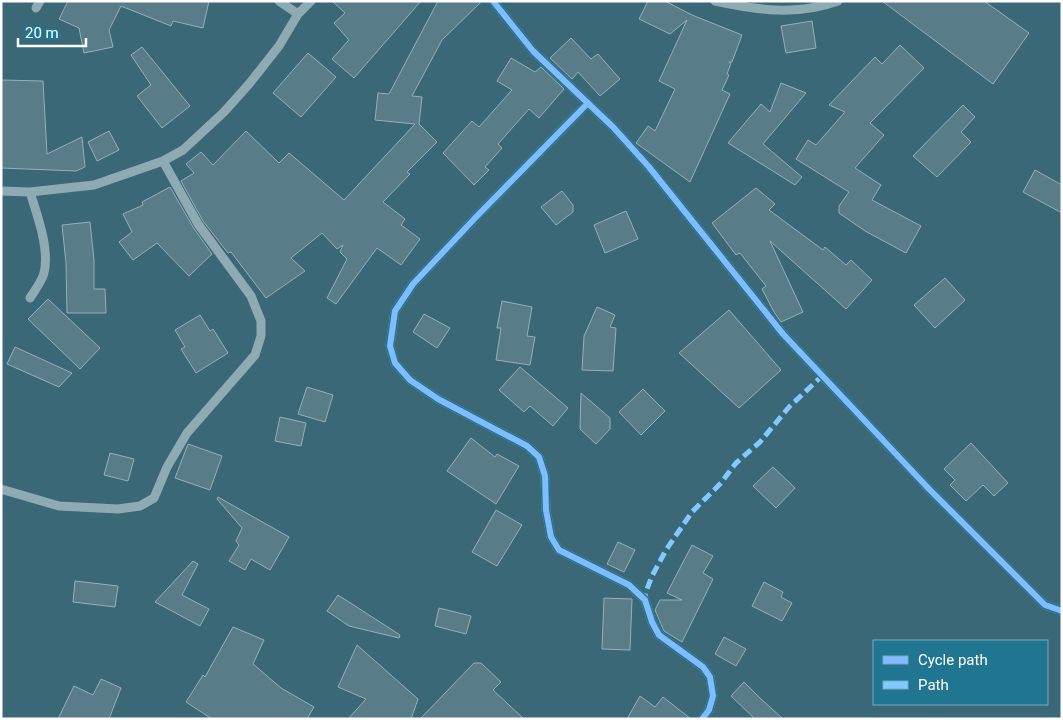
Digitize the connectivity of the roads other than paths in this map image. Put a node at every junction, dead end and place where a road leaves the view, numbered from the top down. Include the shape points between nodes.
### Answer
1 (279, 1) edge
2 (311, 1) edge
3 (492, 1) edge
4 (715, 1) edge
5 (838, 1) edge
6 (298, 14) junction
7 (588, 103) junction
8 (163, 161) junction
9 (1, 191) edge
10 (30, 192) junction
11 (30, 298) dead end
12 (1, 489) edge
13 (1062, 611) edge
14 (702, 719) edge

1 - 6 street
2 - 6 street
3 - 7 street via 534,51
4 - 5 street via 756,10 807,10
6 - 8 street via 279,46 224,112 183,150
7 - 13 street via 649,166 796,348 1045,604
7 - 14 street via 413,284 396,311 390,346 395,363 410,380 527,446 539,457 545,476 550,537 559,550 629,585 644,600 658,635 703,667 710,677 713,696
8 - 10 street via 94,185
8 - 12 street via 198,224 251,296 261,321 261,336 255,355 187,433 166,467 154,498 140,506 118,509 59,506
9 - 10 street
10 - 11 street via 40,222 44,251 44,274

